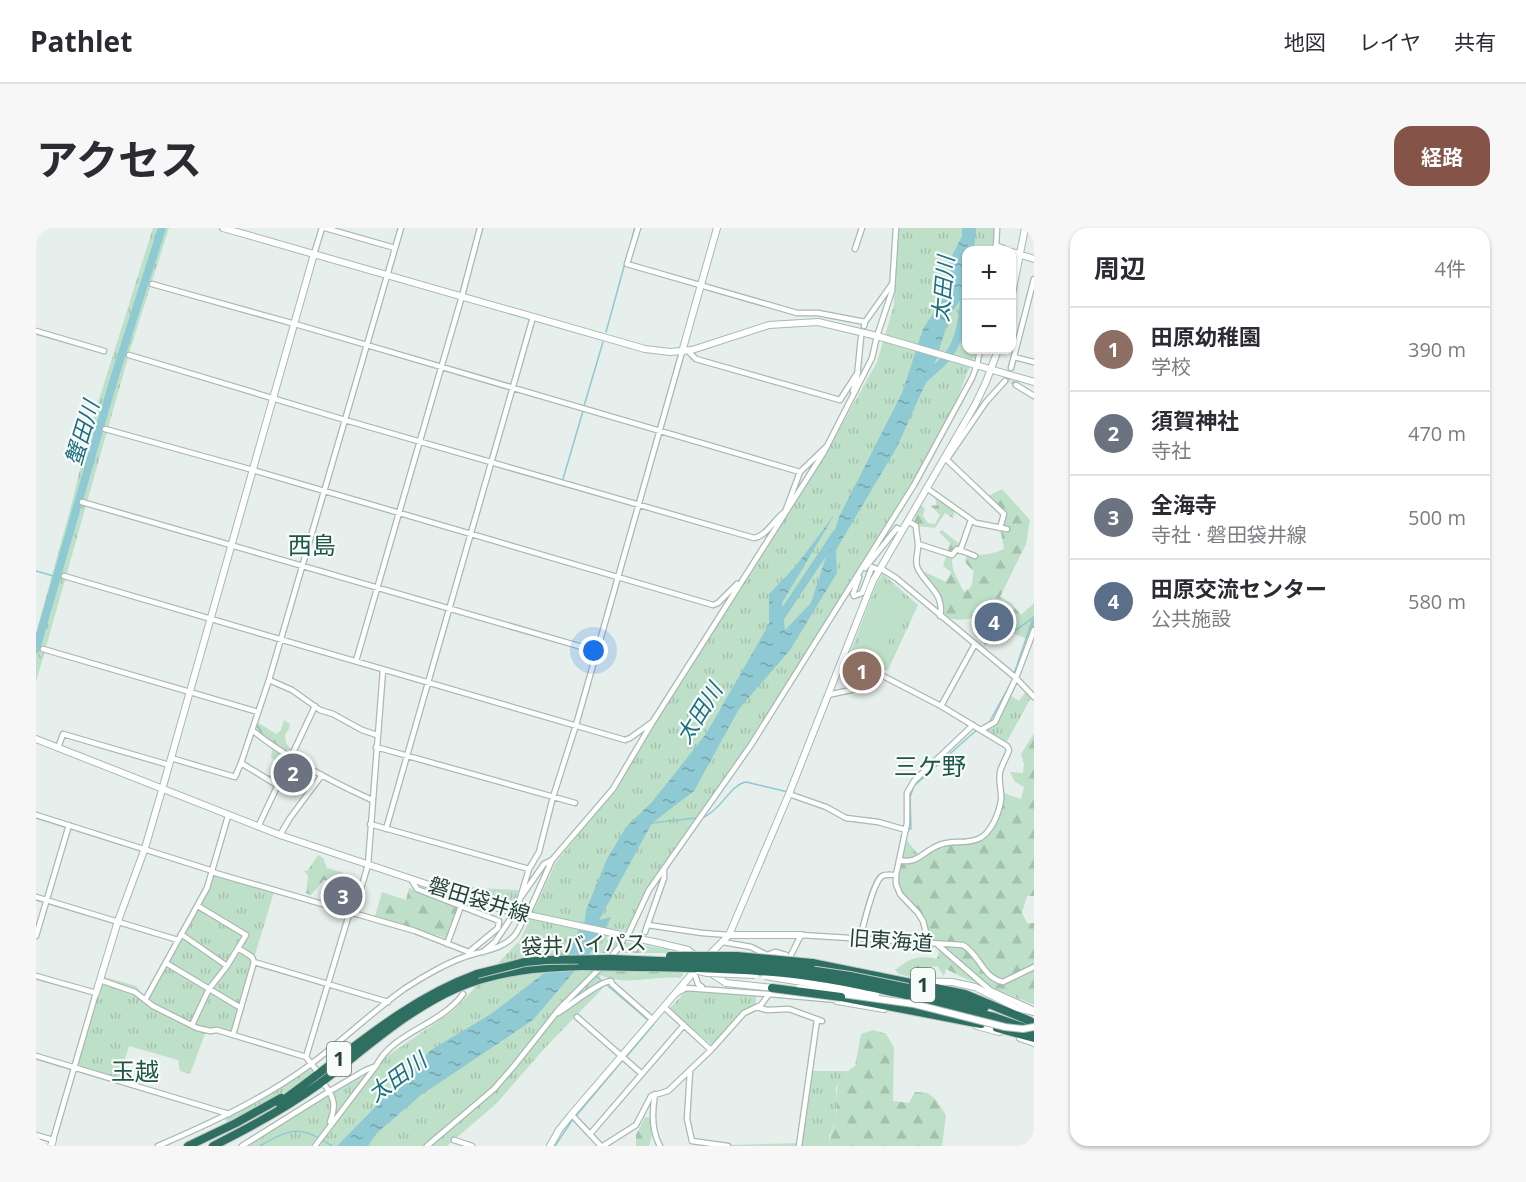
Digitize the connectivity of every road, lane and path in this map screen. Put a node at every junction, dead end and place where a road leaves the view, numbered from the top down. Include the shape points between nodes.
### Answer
1 (223, 228) edge
2 (323, 228) edge
3 (401, 228) edge
4 (480, 228) edge
5 (638, 228) edge
6 (717, 228) edge
7 (862, 228) edge
8 (896, 228) edge
9 (997, 228) edge
10 (1025, 228) edge
11 (996, 246) edge
12 (395, 248) junction
13 (855, 249) dead end
14 (314, 254) junction
15 (1016, 254) edge
16 (1019, 256) junction
17 (1034, 259) edge
18 (1016, 270) edge
19 (387, 275) junction
20 (1034, 279) edge
21 (892, 283) junction
22 (152, 284) dead end
23 (701, 286) junction
24 (462, 296) junction
25 (533, 316) junction
26 (295, 324) junction
27 (36, 331) edge
28 (861, 337) dead end
29 (880, 337) junction
30 (367, 346) junction
31 (104, 351) dead end
32 (685, 351) junction
33 (978, 354) edge
34 (997, 354) edge
35 (129, 355) dead end
36 (1014, 357) junction
37 (1034, 362) edge
38 (974, 364) junction
39 (440, 368) junction
40 (1011, 368) dead end
41 (992, 369) junction
42 (858, 372) junction
43 (1005, 381) dead end
44 (1034, 382) edge
45 (1016, 385) tunnel mouth
46 (513, 388) junction
47 (1034, 396) edge
48 (274, 399) junction
49 (849, 405) junction
50 (345, 420) junction
51 (105, 429) dead end
52 (660, 432) junction
53 (419, 440) junction
54 (827, 446) junction
55 (946, 459) junction
56 (492, 462) junction
57 (938, 467) junction
58 (253, 470) junction
59 (800, 472) junction
60 (928, 489) junction
61 (324, 491) junction
62 (82, 502) dead end
63 (638, 505) junction
64 (785, 512) junction
65 (399, 514) junction
66 (972, 520) junction
67 (908, 522) junction
68 (1000, 528) junction
69 (1007, 529) dead end
70 (902, 531) junction
71 (472, 535) junction
72 (918, 544) junction
73 (230, 545) junction
74 (960, 551) junction
75 (975, 556) dead end
76 (302, 566) junction
77 (879, 569) junction
78 (859, 574) junction
79 (64, 576) dead end
80 (617, 576) junction
81 (743, 578) junction
82 (378, 588) junction
83 (450, 608) junction
84 (940, 615) junction
85 (210, 618) junction
86 (1034, 630) edge
87 (281, 639) junction
88 (975, 644) junction
89 (43, 649) dead end
90 (596, 651) junction
91 (356, 661) junction
92 (383, 670) junction
93 (1016, 678) junction
94 (269, 680) junction
95 (427, 683) junction
96 (188, 693) junction
97 (828, 694) junction
98 (1034, 697) edge
99 (315, 706) junction
100 (942, 706) junction
101 (258, 712) junction
102 (652, 723) junction
103 (576, 725) junction
104 (973, 725) junction
105 (252, 730) junction
106 (981, 730) junction
107 (377, 735) junction
108 (36, 739) edge
109 (376, 747) junction
110 (58, 748) junction
111 (407, 755) junction
112 (291, 758) junction
113 (170, 762) junction
114 (241, 763) junction
115 (322, 775) junction
116 (277, 785) junction
117 (162, 790) junction
118 (789, 794) junction
119 (553, 797) junction
120 (372, 801) junction
121 (575, 803) dead end
122 (36, 815) edge
123 (228, 816) junction
124 (370, 824) junction
125 (69, 825) junction
126 (258, 827) junction
127 (386, 829) junction
128 (906, 830) junction
129 (280, 835) junction
130 (145, 848) junction
131 (552, 860) junction
132 (899, 860) junction
133 (368, 865) junction
134 (664, 868) junction
135 (529, 869) junction
136 (213, 871) junction
137 (896, 874) junction
138 (411, 879) junction
139 (36, 897) edge
140 (521, 897) junction
141 (47, 900) junction
142 (518, 905) dead end
143 (198, 906) junction
144 (461, 906) junction
145 (352, 911) junction
146 (528, 916) junction
147 (511, 918) dead end
148 (118, 921) junction
149 (648, 925) junction
150 (645, 932) dead end
151 (729, 935) junction
152 (801, 935) junction
153 (36, 936) edge
154 (624, 936) junction
155 (180, 937) junction
156 (860, 939) junction
157 (723, 942) junction
158 (926, 943) junction
159 (447, 944) junction
160 (937, 944) junction
161 (238, 948) junction
162 (483, 952) junction
163 (472, 953) junction
164 (612, 959) junction
165 (254, 962) junction
166 (702, 962) junction
167 (788, 962) junction
168 (166, 963) junction
169 (227, 966) junction
170 (1034, 967) edge
171 (841, 968) junction
172 (693, 970) junction
173 (36, 976) edge
174 (478, 977) junction
175 (100, 980) junction
176 (328, 984) junction
177 (724, 985) junction
178 (209, 989) junction
179 (705, 989) junction
180 (770, 991) junction
181 (907, 992) junction
182 (96, 993) junction
183 (463, 994) dead end
184 (675, 994) junction
185 (784, 995) junction
186 (839, 999) junction
187 (145, 1000) junction
188 (388, 1002) junction
189 (914, 1004) junction
190 (664, 1007) junction
191 (756, 1007) junction
192 (241, 1008) junction
193 (577, 1017) dead end
194 (552, 1019) junction
195 (652, 1020) junction
196 (1033, 1020) edge
197 (192, 1025) junction
198 (684, 1025) junction
199 (233, 1035) junction
200 (1034, 1038) edge
201 (1034, 1043) edge
202 (711, 1050) junction
203 (36, 1056) edge
204 (622, 1056) junction
205 (306, 1057) junction
206 (311, 1064) junction
207 (376, 1066) junction
208 (74, 1067) junction
209 (690, 1071) junction
210 (642, 1074) junction
211 (315, 1075) junction
212 (324, 1084) dead end
213 (330, 1091) junction
214 (655, 1094) junction
215 (229, 1114) junction
216 (572, 1115) junction
217 (327, 1128) junction
218 (242, 1132) junction
219 (591, 1133) junction
220 (36, 1135) edge
221 (454, 1140) dead end
222 (52, 1143) edge
223 (158, 1146) edge
224 (188, 1146) edge
225 (203, 1146) edge
226 (213, 1146) edge
227 (222, 1146) edge
228 (242, 1146) edge
229 (315, 1146) edge
230 (428, 1146) edge
231 (472, 1146) edge
232 (550, 1146) edge
233 (602, 1146) edge
234 (660, 1146) edge
235 (728, 1146) edge
236 (799, 1146) edge

1 - 14 street
2 - 12 street
2 - 14 street
3 - 12 street
4 - 24 street
5 - 23 street via 627,264
6 - 23 street
7 - 13 street
8 - 21 street
9 - 11 street
10 - 16 street
12 - 19 street
14 - 19 street
14 - 26 street
15 - 16 street
16 - 17 street
16 - 18 street
19 - 24 street
19 - 30 street
20 - 36 street
21 - 23 street via 864,324 826,314 797,313
21 - 29 street
22 - 26 street
23 - 32 street
24 - 25 street
24 - 39 street
25 - 32 street via 645,349
25 - 46 street
26 - 30 street
26 - 48 street
27 - 31 street
28 - 42 street
29 - 32 street via 818,322 785,323 752,329
29 - 38 street
29 - 49 street
30 - 39 street
30 - 50 street
32 - 42 street via 696,360 840,400
32 - 52 street
33 - 38 street
34 - 41 street
35 - 48 street
36 - 37 street
36 - 40 street
38 - 41 street
38 - 78 street via 929,460
39 - 46 street
39 - 53 street
41 - 44 street
41 - 57 street
42 - 49 street
43 - 55 street
45 - 47 street
46 - 52 street
46 - 56 street
48 - 50 street
48 - 58 street
49 - 54 street
50 - 53 street
50 - 61 street
51 - 58 street
52 - 59 street
52 - 63 street
53 - 56 street
53 - 65 street
54 - 59 street
54 - 64 street
55 - 57 street
55 - 68 street via 1004,514
56 - 63 street
56 - 71 street
57 - 60 street
58 - 61 street
58 - 73 street
59 - 64 street
60 - 66 street
60 - 67 street
61 - 65 street
61 - 76 street
62 - 73 street
63 - 64 street via 754,538
63 - 80 street
64 - 81 street
65 - 71 street
65 - 82 street
66 - 68 street
66 - 74 street
67 - 70 street
67 - 72 street via 916,526
68 - 69 street
70 - 77 street
70 - 78 street via 897,528
71 - 80 street
71 - 83 street
72 - 74 street via 952,555 957,549
72 - 84 street via 917,568 938,594
73 - 76 street
73 - 85 street
74 - 75 street
76 - 82 street
76 - 87 street
77 - 78 street via 872,567 862,592 854,596
77 - 84 street via 896,578
77 - 97 street
78 - 134 street via 751,745
79 - 85 street
80 - 81 street via 713,605
80 - 90 street
81 - 102 street
82 - 83 street
82 - 91 street
83 - 90 street
83 - 95 street
84 - 88 street
85 - 87 street
85 - 96 street
86 - 93 street
87 - 91 street
87 - 94 street
88 - 93 street
88 - 100 street
89 - 96 street
90 - 103 street
91 - 92 street
92 - 95 street
92 - 107 street
93 - 98 street
93 - 106 street via 995,722
94 - 99 street
94 - 101 street
95 - 103 street
95 - 111 street
96 - 101 street
96 - 113 street
97 - 100 street via 869,686 881,675
97 - 118 street
99 - 107 street
99 - 112 street
100 - 104 street
101 - 105 street
102 - 103 street via 625,740
102 - 131 street via 604,801
103 - 119 street
104 - 106 street
104 - 128 street via 909,787
105 - 112 street
105 - 114 street
106 - 132 street via 1009,750 1000,771 1001,799 992,826 980,839 941,844 920,858
107 - 109 street
108 - 110 street, 磐田袋井線
109 - 111 street
109 - 120 street
110 - 113 street via 63,734
110 - 117 street, 磐田袋井線
111 - 119 street
111 - 127 street
112 - 115 street
112 - 116 street
113 - 114 street via 235,777
113 - 117 street
114 - 116 street
115 - 120 street
115 - 129 street
116 - 126 street
117 - 123 street, 磐田袋井線
117 - 130 street
118 - 128 street via 846,818
118 - 151 street
119 - 121 street
119 - 135 street via 539,852
120 - 124 street
122 - 125 street
123 - 126 street, 磐田袋井線
123 - 136 street
124 - 127 street
124 - 133 street
125 - 130 street
125 - 141 street
126 - 129 street, 磐田袋井線
127 - 135 street
128 - 132 street
129 - 133 street, 磐田袋井線
130 - 136 street
130 - 148 street
131 - 140 street via 544,864
131 - 146 street
132 - 137 street
133 - 138 street, 磐田袋井線
133 - 145 street
134 - 149 street
134 - 154 street
135 - 140 street
136 - 143 street
136 - 145 street
137 - 156 street via 878,880
137 - 158 street via 899,893 923,921
138 - 144 street via 417,889
138 - 146 street, 磐田袋井線
139 - 141 street
140 - 142 street
141 - 148 street
141 - 153 street
143 - 155 street
143 - 161 street via 246,935
144 - 159 street
144 - 163 street via 499,921 498,928
145 - 159 street
145 - 176 street
146 - 154 street, 磐田袋井線
146 - 162 street via 515,935
147 - 162 street
148 - 155 street
148 - 175 street
149 - 150 street
149 - 151 street
151 - 152 street, 旧東海道
151 - 157 street
152 - 156 street, 旧東海道
152 - 167 street
154 - 166 street, 磐田袋井線 via 688,950
154 - 194 street via 621,945
155 - 168 street
155 - 169 street
156 - 158 street, 旧東海道
157 - 166 street
157 - 167 street via 751,947 767,955 786,955
158 - 160 street, 旧東海道
159 - 163 street
160 - 170 street, 旧東海道 via 969,948 985,971 1000,981
160 - 196 street via 990,990
161 - 165 street
161 - 169 street
162 - 163 street
163 - 188 street via 420,979
164 - 171 highway, 1, bridge via 737,956
164 - 174 highway, 袋井バイパス / 1, bridge via 525,962
164 - 181 highway, 袋井バイパス / 1, bridge via 782,966 850,976
165 - 176 street
165 - 192 street
166 - 172 street
166 - 177 street, 磐田袋井線
167 - 185 street
168 - 178 street
168 - 187 street
169 - 178 street
171 - 186 street
171 - 196 highway, 1 via 964,994
172 - 174 highway, 袋井バイパス / 1, bridge via 546,967
172 - 179 street via 698,984
172 - 181 highway, 袋井バイパス / 1, bridge via 782,973
172 - 184 street
172 - 189 street, bridge via 785,978
173 - 182 street
174 - 211 highway, 袋井バイパス / 1 via 430,994
174 - 218 highway, 袋井バイパス / 1 via 411,1013 318,1085
175 - 182 street
175 - 187 street via 135,992
176 - 188 street
176 - 205 street
177 - 179 street
177 - 180 street, bridge
178 - 192 street
178 - 197 street
179 - 184 street via 687,988
180 - 185 street
180 - 186 highway, 1, bridge
180 - 189 street, bridge via 809,988
180 - 191 street
181 - 196 highway, 1
182 - 208 street
183 - 207 street via 445,1013 388,1049
184 - 190 street
185 - 186 street
186 - 200 highway, 1 via 952,1017
186 - 201 street via 979,1026
187 - 197 street
188 - 206 street
189 - 196 street, bridge via 1005,1027 1023,1029
190 - 195 street
190 - 198 street
191 - 202 street via 744,1013
191 - 236 street via 789,1009 820,1020
192 - 199 street
193 - 204 street
194 - 195 street via 598,985 611,981
194 - 230 street via 494,1089
195 - 204 street
197 - 199 street
198 - 202 street
198 - 210 street
199 - 205 street
202 - 209 street
203 - 208 street
204 - 210 street
204 - 216 street
205 - 206 street
206 - 211 street
206 - 215 street
207 - 213 street
207 - 217 street
208 - 215 street
208 - 222 street
209 - 214 street via 668,1091
209 - 235 street via 687,1119 692,1141
210 - 219 street
211 - 224 highway via 236,1123
211 - 225 highway, 袋井バイパス / 1 via 239,1128
212 - 213 street
213 - 217 street via 335,1106
213 - 228 street
214 - 233 street via 636,1125
214 - 234 street via 652,1111 655,1138
215 - 223 street
216 - 219 street
216 - 232 street
217 - 229 street
218 - 226 highway, 袋井バイパス / 1
218 - 227 highway
219 - 233 street
220 - 222 street
221 - 231 street

